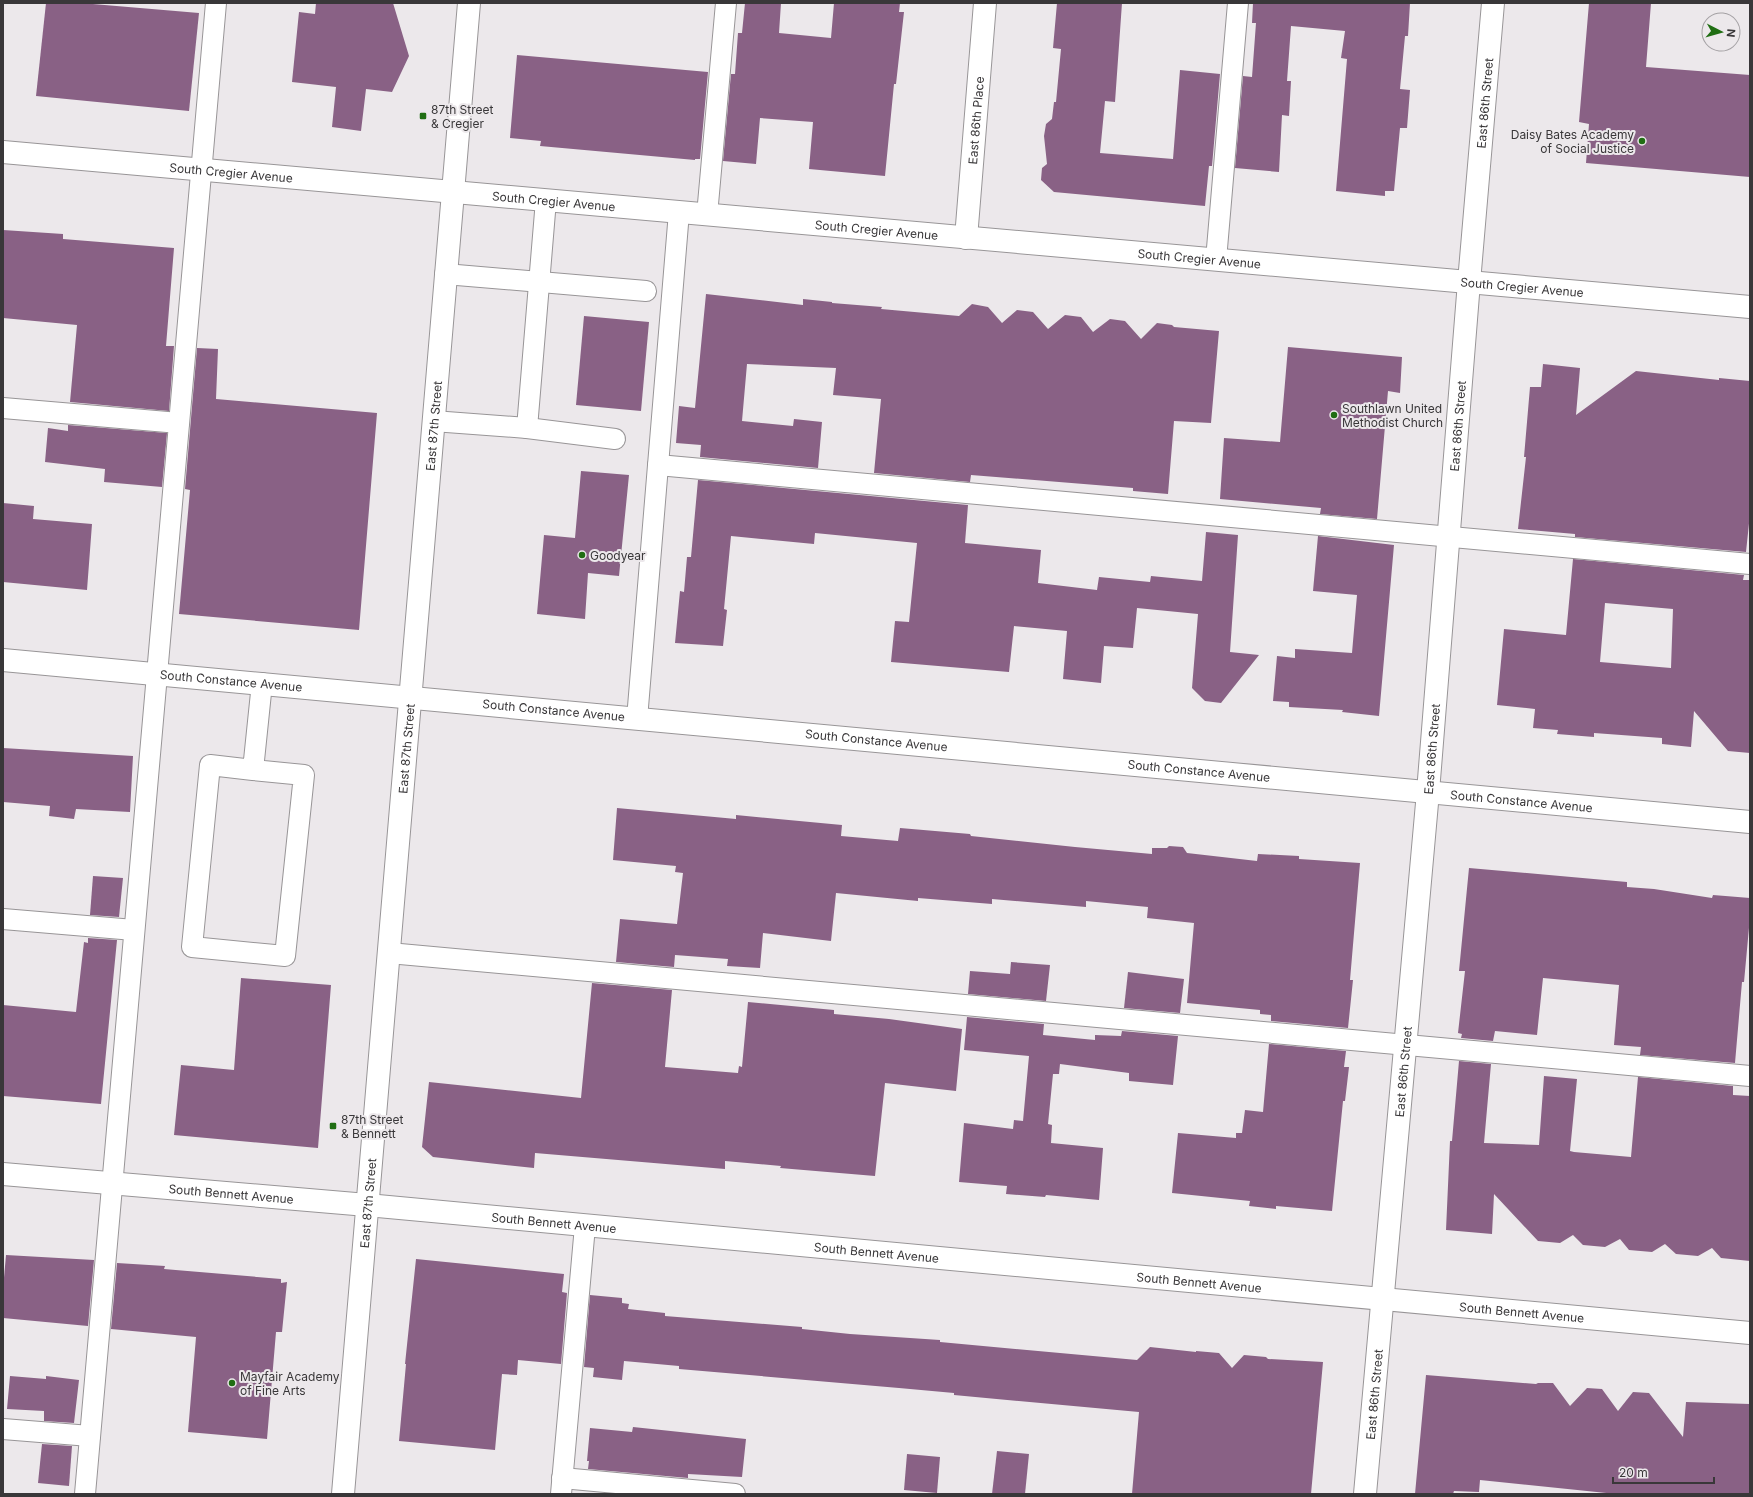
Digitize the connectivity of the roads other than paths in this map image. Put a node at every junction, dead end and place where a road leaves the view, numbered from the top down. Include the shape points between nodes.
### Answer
1 (216, 3) edge
2 (469, 3) edge
3 (726, 3) edge
4 (985, 3) edge
5 (1238, 3) edge
6 (1493, 3) edge
7 (3, 152) edge
8 (202, 170) junction
9 (452, 192) junction
10 (546, 200) junction
11 (679, 212) junction
12 (707, 215) junction
13 (966, 238) junction
14 (1216, 260) junction
15 (445, 274) junction
16 (539, 281) junction
17 (1469, 282) junction
18 (646, 291) dead end
19 (1750, 307) edge
20 (3, 408) edge
21 (433, 421) junction
22 (179, 423) junction
23 (527, 428) junction
24 (615, 439) dead end
25 (658, 465) junction
26 (1449, 537) junction
27 (1750, 564) edge
28 (3, 660) edge
29 (157, 674) junction
30 (262, 683) junction
31 (410, 696) junction
32 (637, 719) junction
33 (253, 770) junction
34 (1428, 792) junction
35 (1750, 822) edge
36 (3, 919) edge
37 (134, 930) junction
38 (389, 953) junction
39 (1405, 1044) junction
40 (1750, 1076) edge
41 (3, 1174) edge
42 (112, 1184) junction
43 (367, 1205) junction
44 (585, 1226) junction
45 (1382, 1300) junction
46 (1750, 1333) edge
47 (3, 1429) edge
48 (90, 1436) junction
49 (561, 1486) edge
50 (84, 1494) edge
51 (343, 1494) edge
52 (735, 1494) edge
53 (1365, 1494) edge

1 - 8 lane
2 - 9 street, East 87th Street
3 - 12 lane
4 - 13 street, East 86th Place
5 - 14 lane
6 - 17 street, East 86th Street
7 - 8 street, South Cregier Avenue
8 - 9 street, South Cregier Avenue
8 - 22 lane
9 - 10 street, South Cregier Avenue
9 - 15 street, East 87th Street
10 - 11 street, South Cregier Avenue
10 - 16 lane
11 - 12 street, South Cregier Avenue
11 - 25 lane
12 - 13 street, South Cregier Avenue
13 - 14 street, South Cregier Avenue
14 - 17 street, South Cregier Avenue
15 - 16 lane
15 - 21 street, East 87th Street
16 - 18 lane
16 - 23 lane
17 - 19 street, South Cregier Avenue
17 - 26 street, East 86th Street
20 - 22 lane
21 - 23 lane
21 - 31 street, East 87th Street
22 - 29 lane
23 - 24 lane
25 - 26 lane
25 - 32 lane
26 - 27 lane
26 - 34 street, East 86th Street
28 - 29 street, South Constance Avenue
29 - 30 street, South Constance Avenue
29 - 37 lane
30 - 31 street, South Constance Avenue
30 - 33 lane
31 - 32 street, South Constance Avenue
31 - 38 street, East 87th Street
32 - 34 street, South Constance Avenue
33 - 33 lane via 210,765 192,947 285,956 304,775
34 - 35 street, South Constance Avenue
34 - 39 street, East 86th Street
36 - 37 lane
37 - 42 lane
38 - 39 lane
38 - 43 street, East 87th Street
39 - 40 lane
39 - 45 street, East 86th Street
41 - 42 street, South Bennett Avenue
42 - 43 street, South Bennett Avenue
42 - 48 lane
43 - 44 street, South Bennett Avenue
43 - 51 street, East 87th Street
44 - 45 street, South Bennett Avenue
44 - 49 lane
45 - 46 street, South Bennett Avenue
45 - 53 street, East 86th Street
47 - 48 lane
48 - 50 lane
49 - 52 lane

